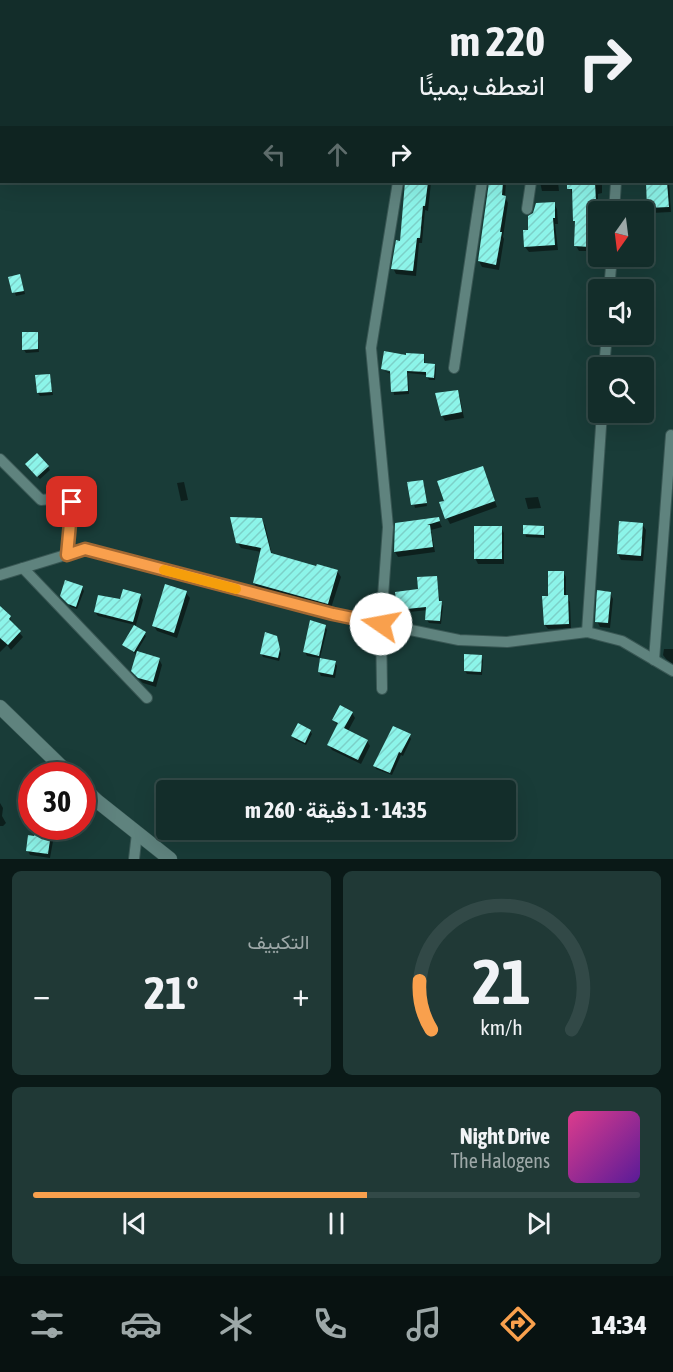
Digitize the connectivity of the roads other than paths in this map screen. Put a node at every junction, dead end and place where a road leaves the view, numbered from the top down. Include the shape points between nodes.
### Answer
1 (398, 183) edge
2 (483, 183) edge
3 (531, 183) edge
4 (616, 183) edge
5 (615, 201) edge
6 (527, 209) dead end
7 (454, 368) dead end
8 (601, 423) edge
9 (671, 435) dead end
10 (0, 459) edge
11 (67, 555) junction
12 (23, 568) junction
13 (0, 575) edge
14 (381, 624) junction
15 (588, 632) junction
16 (654, 660) junction
17 (673, 671) edge
18 (382, 689) dead end
19 (147, 698) dead end
20 (0, 707) edge
21 (56, 762) edge
22 (96, 799) edge
23 (137, 833) junction
24 (134, 859) edge
25 (170, 859) edge

1 - 14 street via 371,348 388,527
2 - 7 street
3 - 6 street
4 - 5 street
8 - 15 street
9 - 16 street
10 - 11 street via 41,500 70,497
11 - 12 street
11 - 14 street via 85,549
12 - 13 street
12 - 19 street
14 - 15 street via 459,640 507,642
14 - 18 street
15 - 16 street via 622,641
16 - 17 street
20 - 21 street
22 - 23 street
23 - 24 street
23 - 25 street

